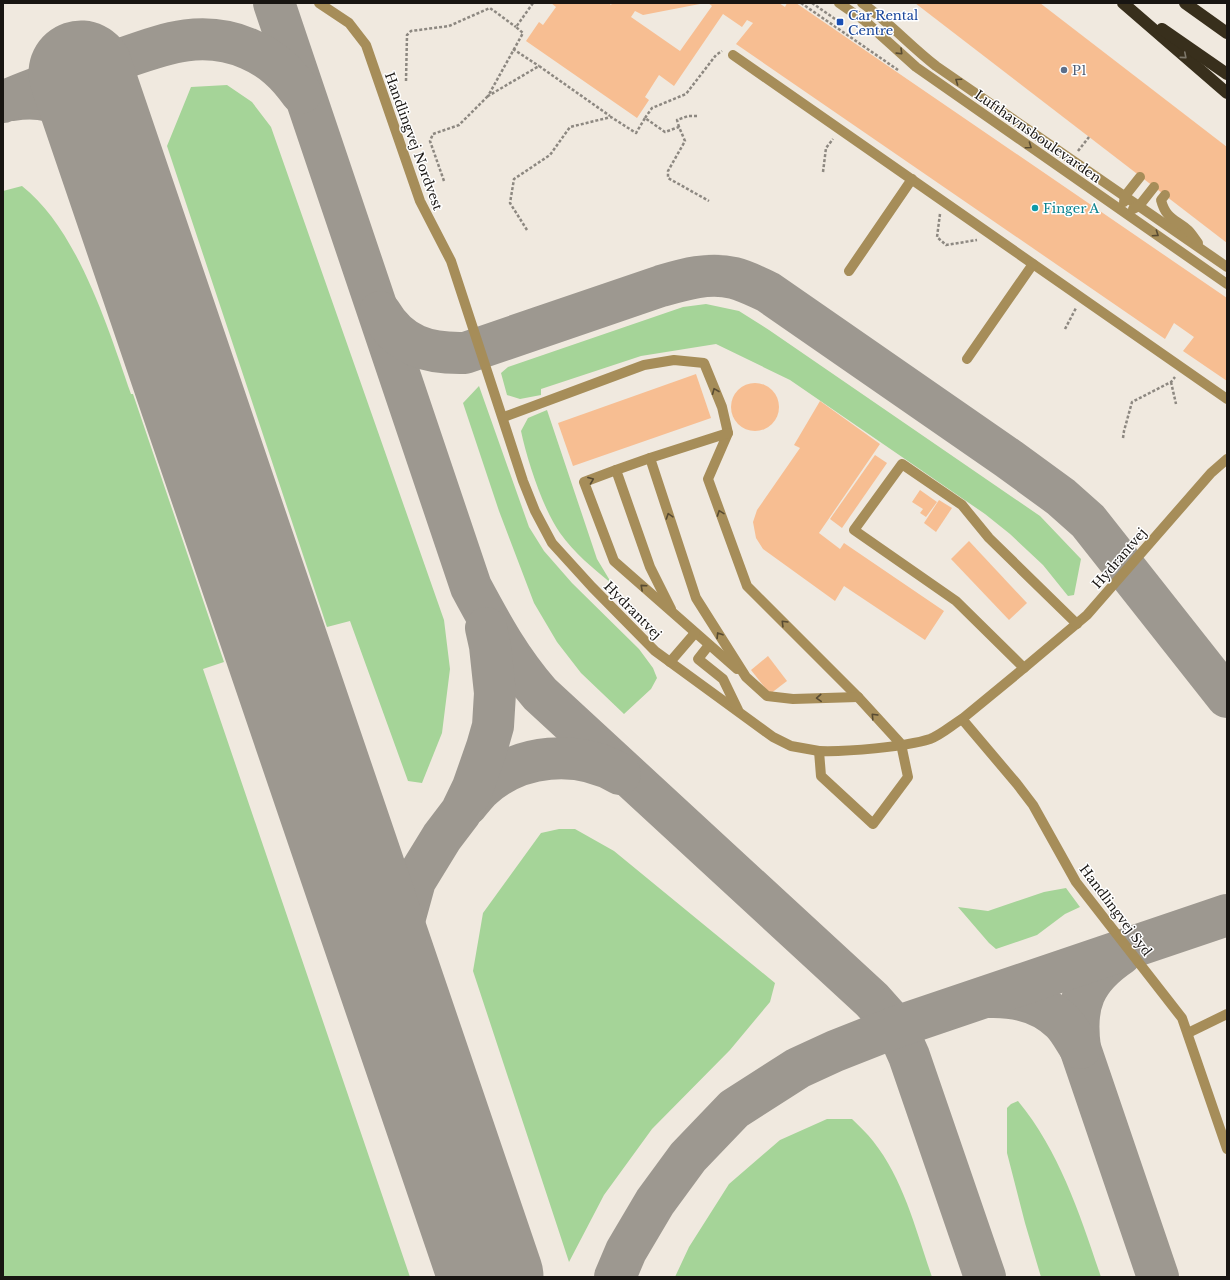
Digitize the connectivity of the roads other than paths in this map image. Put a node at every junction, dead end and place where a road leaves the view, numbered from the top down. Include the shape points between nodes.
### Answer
1 (320, 3) edge
2 (839, 3) edge
3 (862, 3) edge
4 (1124, 3) edge
5 (1185, 3) edge
6 (1227, 33) edge
7 (733, 55) dead end
8 (1227, 74) edge
9 (1227, 93) edge
10 (1140, 176) dead end
11 (912, 179) junction
12 (1154, 187) dead end
13 (1165, 195) dead end
14 (1125, 196) junction
15 (1139, 206) junction
16 (1124, 212) junction
17 (1206, 252) junction
18 (1033, 264) junction
19 (1227, 267) edge
20 (849, 271) dead end
21 (1227, 284) edge
22 (967, 358) dead end
23 (1227, 399) edge
24 (504, 417) junction
25 (728, 433) junction
26 (650, 458) junction
27 (1227, 459) edge
28 (616, 470) junction
29 (674, 615) junction
30 (1076, 624) junction
31 (695, 633) junction
32 (709, 645) junction
33 (670, 662) junction
34 (1024, 668) junction
35 (746, 677) junction
36 (858, 697) junction
37 (739, 712) junction
38 (962, 719) junction
39 (901, 744) junction
40 (819, 751) junction
41 (1227, 1014) edge
42 (1188, 1033) junction
43 (1227, 1149) edge

1 - 24 street, Handlingvej Nordvest via 349,23 366,45 420,201 451,262
2 -> 16 street, Lufthavnsboulevarden via 865,21 916,68
14 -> 3 street, Lufthavnsboulevarden via 936,66 884,19
4 - 8 highway
4 -> 9 highway
5 - 6 highway
7 - 11 street
10 - 14 street
11 - 18 street
11 - 20 street
12 - 15 street
13 - 17 street via 1161,200 1164,210 1170,218 1189,231
14 - 15 street, Lufthavnsboulevarden
14 - 16 street
15 - 16 street
15 - 17 street, Lufthavnsboulevarden
16 -> 21 street, Lufthavnsboulevarden
17 - 19 street, Lufthavnsboulevarden
18 - 22 street
18 - 23 street
25 -> 24 street via 722,407 704,363 674,360 644,365
24 - 33 street, Hydrantvej via 534,511 552,543 650,646
25 - 26 street
36 -> 25 street via 747,586 708,479
26 - 28 street
35 -> 26 street via 696,598
27 - 30 street, Hydrantvej via 1211,473 1087,615
28 - 29 street via 650,567
29 -> 28 street via 614,561 584,482
29 - 31 street
30 - 34 street, Hydrantvej
30 - 34 street via 989,538 962,505 902,464 854,530 956,601
31 - 32 street
31 - 33 street
32 - 35 street
32 - 37 street via 698,659 724,679
33 - 37 street, Hydrantvej
34 - 38 street, Hydrantvej
36 -> 35 street via 793,699 767,696
39 -> 36 street
37 - 40 street, Hydrantvej via 773,737 791,746
38 - 39 street via 931,738
38 - 42 street, Handlingvej Syd via 1033,805 1076,882 1182,1018
39 - 40 street, Hydrantvej
39 - 40 street via 908,777 873,824 820,776
41 - 42 street
42 - 43 street, Handlingvej Syd

